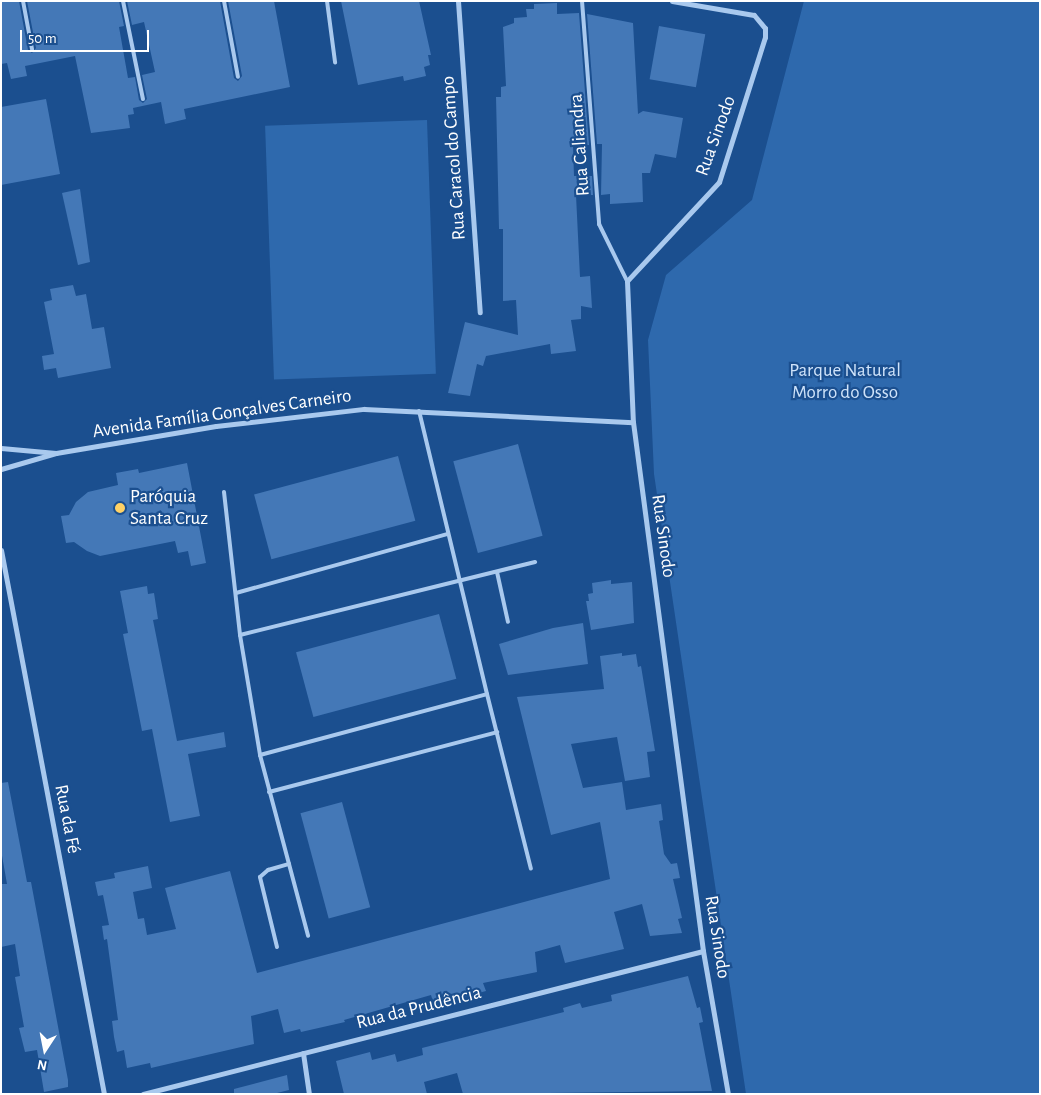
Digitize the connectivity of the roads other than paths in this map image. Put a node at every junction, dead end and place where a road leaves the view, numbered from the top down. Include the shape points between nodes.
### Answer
1 (23, 1) edge
2 (123, 1) edge
3 (224, 1) edge
4 (327, 1) edge
5 (458, 1) edge
6 (582, 1) edge
7 (672, 1) edge
8 (32, 49) dead end
9 (334, 62) dead end
10 (238, 77) dead end
11 (143, 99) dead end
12 (627, 281) junction
13 (480, 312) dead end
14 (419, 411) junction
15 (633, 422) junction
16 (1, 448) edge
17 (56, 453) junction
18 (1, 469) edge
19 (224, 492) dead end
20 (448, 534) junction
21 (1, 550) edge
22 (535, 562) dead end
23 (496, 572) junction
24 (459, 581) junction
25 (236, 593) junction
26 (508, 622) dead end
27 (240, 635) junction
28 (487, 694) junction
29 (496, 732) junction
30 (260, 755) junction
31 (269, 792) junction
32 (288, 864) junction
33 (531, 869) dead end
34 (308, 936) dead end
35 (277, 947) dead end
36 (703, 951) junction
37 (304, 1053) junction
38 (104, 1094) edge
39 (143, 1094) edge
40 (309, 1094) edge
41 (728, 1094) edge

1 - 8 lane
2 - 11 lane
3 - 10 lane
4 - 9 lane
5 - 13 street, Rua Caracol do Campo
6 - 12 lane, Rua Caliandra via 599,224
7 - 12 street, Rua Sinodo via 743,12 762,21 765,37 718,182
12 - 15 street, Rua Sinodo
14 - 15 street, Avenida Família Gonçalves Carneiro
14 - 17 street, Avenida Família Gonçalves Carneiro via 354,410 216,426
14 - 20 lane
15 - 36 street, Rua Sinodo
16 - 17 street, Avenida Família Gonçalves Carneiro
17 - 18 street, Avenida Família Gonçalves Carneiro
19 - 25 lane
20 - 24 lane
20 - 25 lane
21 - 38 street, Rua da Fé
22 - 23 lane
23 - 24 lane
23 - 26 lane
24 - 27 lane
24 - 28 lane
25 - 27 lane
27 - 30 lane
28 - 29 lane
28 - 30 lane
29 - 31 lane
29 - 33 lane
30 - 31 lane
31 - 32 lane
32 - 34 lane
32 - 35 lane via 268,870 260,877
36 - 37 street, Rua da Prudência
36 - 41 street, Rua Sinodo
37 - 39 street, Rua da Prudência
37 - 40 street

